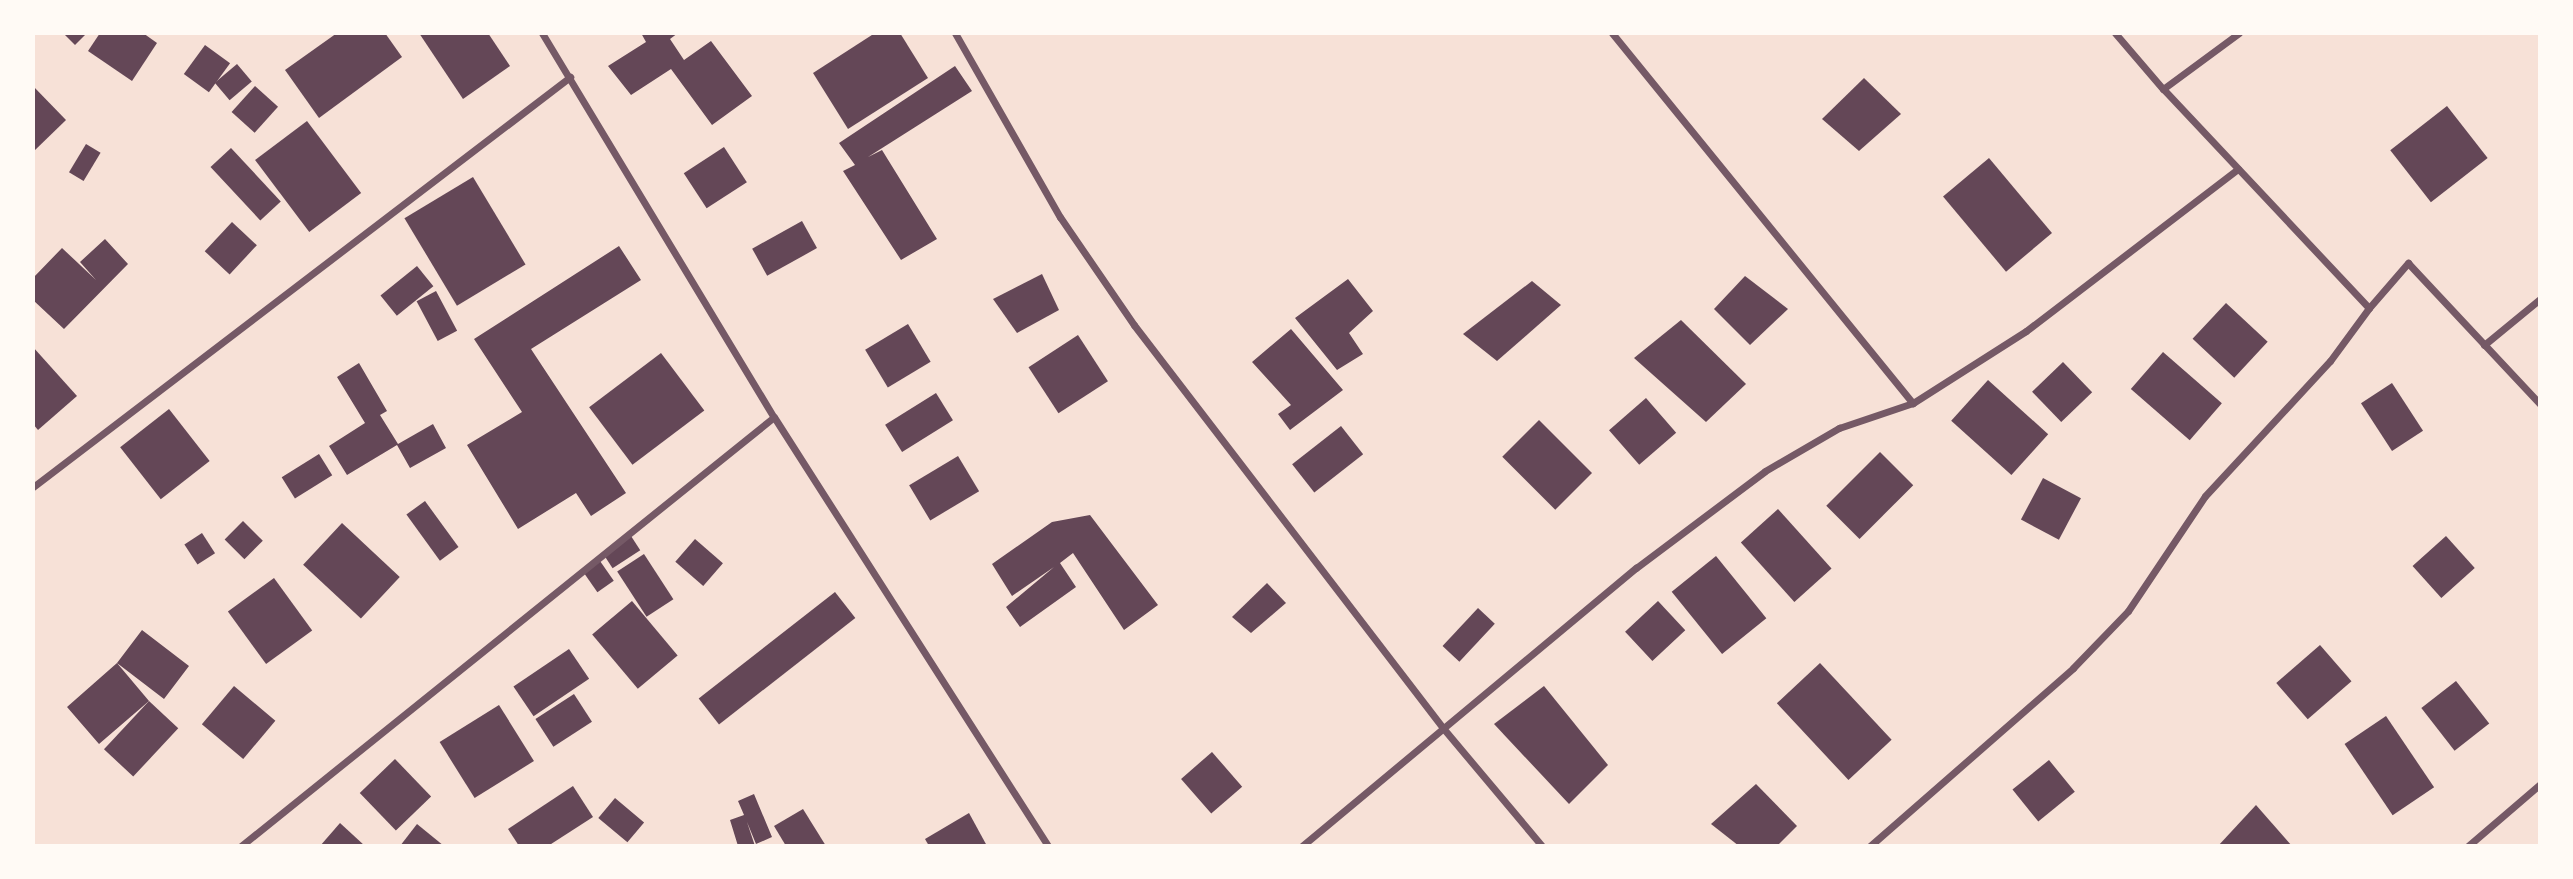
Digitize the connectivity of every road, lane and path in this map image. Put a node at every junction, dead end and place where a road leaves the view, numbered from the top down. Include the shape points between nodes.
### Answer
1 (542, 33) edge
2 (955, 33) edge
3 (1612, 33) edge
4 (2115, 33) edge
5 (2239, 33) edge
6 (570, 77) junction
7 (2163, 89) junction
8 (2238, 169) junction
9 (2540, 299) edge
10 (2369, 308) junction
11 (2484, 345) junction
12 (1913, 404) junction
13 (2540, 404) edge
14 (774, 417) junction
15 (33, 487) edge
16 (1443, 728) junction
17 (2540, 784) edge
18 (241, 846) edge
19 (1048, 846) edge
20 (1302, 846) edge
21 (1542, 846) edge
22 (1870, 846) edge
23 (2468, 846) edge

1 - 6 street
2 - 16 street via 1060,217 1134,325
3 - 12 street
4 - 7 street
5 - 7 street
6 - 14 street
6 - 15 street
7 - 8 street
8 - 10 street
8 - 12 street via 2026,331
9 - 11 street
10 - 11 street via 2408,263
10 - 22 street via 2330,361 2205,496 2128,611 2073,668
11 - 13 street
12 - 16 street via 1839,428 1765,471 1636,568
14 - 18 street
14 - 19 street
16 - 20 street
16 - 21 street
17 - 23 street

